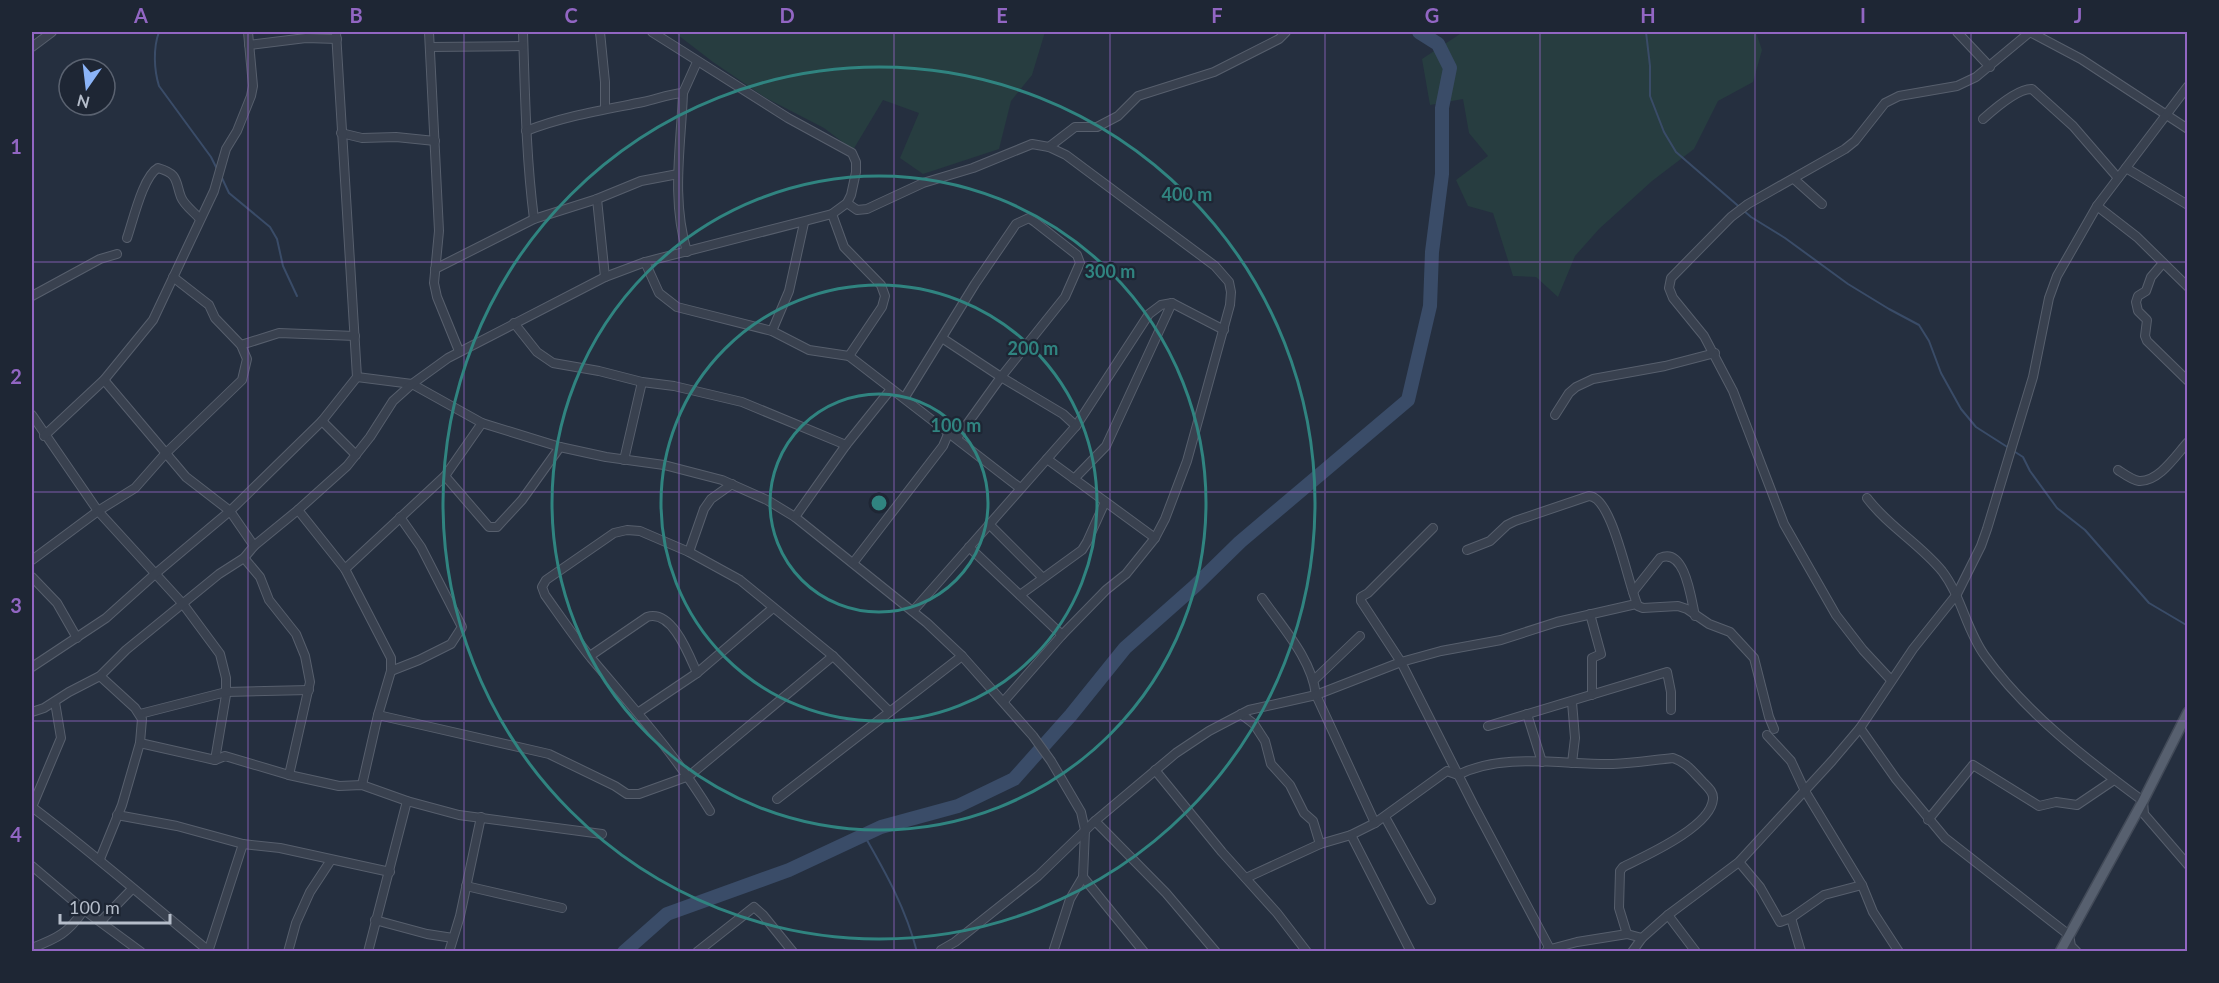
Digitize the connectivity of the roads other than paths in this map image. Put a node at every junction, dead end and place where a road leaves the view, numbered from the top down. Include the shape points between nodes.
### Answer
1 (40, 32) edge
2 (52, 32) edge
3 (248, 32) edge
4 (429, 32) edge
5 (523, 32) edge
6 (600, 32) edge
7 (652, 32) edge
8 (1286, 32) edge
9 (1957, 32) edge
10 (2030, 32) edge
11 (336, 35) edge
12 (40, 40) junction
13 (249, 45) junction
14 (523, 46) junction
15 (32, 47) edge
16 (431, 47) junction
17 (697, 62) junction
18 (1990, 67) junction
19 (2187, 86) edge
20 (683, 93) junction
21 (605, 109) junction
22 (2167, 115) junction
23 (1983, 119) dead end
24 (2187, 129) edge
25 (526, 131) junction
26 (341, 133) junction
27 (435, 141) junction
28 (1049, 147) junction
29 (2126, 168) junction
30 (678, 174) junction
31 (2118, 178) junction
32 (1794, 179) junction
33 (597, 199) junction
34 (847, 203) junction
35 (1822, 204) dead end
36 (2187, 205) edge
37 (2097, 206) junction
38 (832, 214) junction
39 (200, 219) junction
40 (534, 219) junction
41 (804, 223) junction
42 (127, 238) dead end
43 (687, 252) junction
44 (117, 254) dead end
45 (645, 262) junction
46 (2163, 263) junction
47 (435, 268) junction
48 (173, 277) junction
49 (605, 277) junction
50 (2187, 287) edge
51 (32, 296) edge
52 (1172, 303) junction
53 (524, 318) junction
54 (514, 323) junction
55 (1224, 330) junction
56 (772, 331) junction
57 (523, 334) junction
58 (355, 336) junction
59 (942, 338) junction
60 (241, 345) junction
61 (459, 351) junction
62 (1715, 353) junction
63 (849, 356) junction
64 (357, 377) junction
65 (1001, 377) junction
66 (104, 380) junction
67 (2187, 381) edge
68 (642, 382) junction
69 (412, 384) junction
70 (891, 388) junction
71 (905, 397) junction
72 (1555, 415) dead end
73 (32, 416) edge
74 (322, 421) junction
75 (482, 423) junction
76 (1076, 426) junction
77 (949, 432) junction
78 (44, 436) junction
79 (957, 438) junction
80 (2187, 442) edge
81 (846, 445) junction
82 (560, 447) junction
83 (165, 454) junction
84 (356, 455) junction
85 (1047, 459) junction
86 (624, 460) junction
87 (2118, 470) dead end
88 (445, 476) junction
89 (1074, 479) junction
90 (732, 484) junction
91 (1020, 488) junction
92 (1867, 498) dead end
93 (1105, 502) junction
94 (298, 510) junction
95 (98, 511) junction
96 (230, 511) junction
97 (400, 517) junction
98 (795, 518) junction
99 (988, 524) junction
100 (1433, 528) dead end
101 (1155, 538) junction
102 (254, 546) junction
103 (969, 547) junction
104 (1467, 550) dead end
105 (689, 552) junction
106 (244, 558) junction
107 (32, 560) edge
108 (853, 563) junction
109 (345, 569) junction
110 (155, 574) junction
111 (32, 577) edge
112 (1042, 577) junction
113 (1633, 592) junction
114 (1957, 594) junction
115 (1020, 595) junction
116 (1262, 598) dead end
117 (183, 604) junction
118 (1636, 604) junction
119 (773, 608) junction
120 (913, 611) junction
121 (1590, 614) junction
122 (1695, 616) junction
123 (1062, 635) junction
124 (1360, 636) dead end
125 (77, 638) junction
126 (833, 656) junction
127 (962, 656) junction
128 (590, 657) junction
129 (1401, 662) junction
130 (32, 667) edge
131 (391, 671) junction
132 (697, 673) junction
133 (100, 676) junction
134 (1314, 680) junction
135 (1891, 680) junction
136 (309, 690) junction
137 (226, 692) junction
138 (1316, 695) junction
139 (1592, 695) junction
140 (56, 702) junction
141 (1004, 702) junction
142 (1572, 702) junction
143 (1671, 710) dead end
144 (889, 711) junction
145 (32, 712) edge
146 (639, 712) junction
147 (2187, 712) edge
148 (140, 714) junction
149 (1241, 714) junction
150 (1527, 714) junction
151 (378, 715) junction
152 (1488, 726) dead end
153 (1860, 728) junction
154 (1774, 729) dead end
155 (1767, 735) dead end
156 (140, 743) junction
157 (215, 760) junction
158 (1542, 762) junction
159 (1572, 763) junction
160 (1155, 770) junction
161 (289, 775) junction
162 (1458, 775) junction
163 (689, 776) junction
164 (2114, 780) junction
165 (362, 784) junction
166 (1805, 791) junction
167 (777, 799) dead end
168 (407, 801) junction
169 (2143, 801) junction
170 (32, 807) edge
171 (710, 811) dead end
172 (117, 815) junction
173 (1385, 817) junction
174 (481, 818) junction
175 (1928, 820) junction
176 (1095, 821) junction
177 (1375, 823) junction
178 (1085, 830) junction
179 (602, 834) dead end
180 (1351, 835) junction
181 (243, 844) junction
182 (1320, 844) junction
183 (100, 859) junction
184 (332, 860) junction
185 (1739, 862) junction
186 (2187, 865) edge
187 (32, 866) edge
188 (390, 872) junction
189 (1083, 877) junction
190 (1246, 878) junction
191 (1862, 885) junction
192 (466, 886) junction
193 (132, 889) junction
194 (1431, 900) dead end
195 (562, 908) dead end
196 (84, 910) junction
197 (1668, 915) junction
198 (1791, 918) junction
199 (375, 920) junction
200 (101, 921) junction
201 (1627, 934) junction
202 (2069, 935) junction
203 (453, 938) junction
204 (1642, 938) junction
205 (32, 950) edge
206 (941, 950) edge
207 (1547, 950) edge
208 (141, 951) edge
209 (209, 951) edge
210 (288, 951) edge
211 (368, 951) edge
212 (449, 951) edge
213 (697, 951) edge
214 (793, 951) edge
215 (1053, 951) edge
216 (1144, 951) edge
217 (1216, 951) edge
218 (1307, 951) edge
219 (1411, 951) edge
220 (1632, 951) edge
221 (1696, 951) edge
222 (1801, 951) edge
223 (1899, 951) edge
224 (2060, 951) edge
225 (2077, 951) edge

1 - 12 street
2 - 12 street
3 - 13 street
4 - 16 street
5 - 14 street
6 - 21 street
7 - 17 street
8 - 28 street via 1214,72 1138,96 1118,116 1097,127 1075,127
9 - 18 street
10 - 18 street
10 - 22 street via 2081,59
11 - 13 street
11 - 26 street
12 - 15 street
13 - 39 street via 251,96
14 - 16 street
14 - 25 street
16 - 27 street
17 - 20 street
17 - 34 street via 852,153 856,172
18 - 32 street via 1956,86 1899,96 1885,103 1845,149
19 - 22 street
20 - 21 street
20 - 30 street
21 - 25 street via 572,115
22 - 24 street
22 - 29 street
23 - 31 street via 2032,89 2073,126
25 - 40 street
26 - 27 street via 362,138
26 - 58 street
27 - 47 street via 439,231
28 - 34 street via 1032,144 923,183 867,209 857,210
28 - 55 street via 1066,155 1215,266 1229,282 1231,292
29 - 31 street
29 - 36 street
30 - 33 street via 641,181
30 - 43 street via 677,201
31 - 37 street
32 - 35 street
32 - 62 street via 1731,217 1671,278 1672,298
33 - 40 street
33 - 49 street
34 - 38 street
37 - 46 street
37 - 114 street via 2052,287 2035,371 1984,538
38 - 41 street
38 - 63 street via 844,247 881,285 885,296 882,307
39 - 42 street via 181,198 177,180 158,168 146,181
39 - 48 street
40 - 47 street
41 - 43 street
41 - 56 street via 789,291
43 - 45 street
44 - 51 street via 100,259
45 - 49 street
45 - 56 street via 659,293 677,307
46 - 50 street
46 - 67 street via 2136,302 2147,320 2147,341
47 - 61 street via 437,297
48 - 60 street via 209,305 215,318
48 - 66 street via 149,326
49 - 53 street
52 - 55 street
52 - 76 street via 1149,314
52 - 89 street via 1106,446
53 - 54 street
53 - 57 street
54 - 57 street
54 - 61 street
55 - 101 street via 1187,461
56 - 63 street via 809,350
57 - 68 street via 552,363
58 - 60 street via 279,333
58 - 64 street
59 - 65 street
59 - 65 street via 1016,224 1029,219 1035,222 1077,255 1080,263 1065,297
59 - 71 street
60 - 83 street via 247,358 242,380
61 - 69 street
62 - 72 street via 1593,379 1569,393
62 - 135 street via 1784,524 1836,615
63 - 70 street
64 - 69 street
64 - 74 street
65 - 76 street
65 - 79 street
66 - 78 street
66 - 83 street
68 - 81 street via 742,402
68 - 86 street
69 - 75 street
69 - 84 street via 393,401
70 - 71 street
70 - 81 street
71 - 77 street
73 - 78 street
74 - 84 street
74 - 96 street
75 - 82 street
75 - 88 street
76 - 85 street
77 - 79 street
77 - 108 street via 943,446
78 - 95 street
79 - 91 street
80 - 87 street via 2160,473 2149,479 2135,480
81 - 98 street
82 - 86 street
82 - 88 street via 497,527 489,527
83 - 95 street via 135,488
83 - 96 street
84 - 94 street
85 - 89 street
85 - 91 street
86 - 90 street via 687,470
88 - 97 street
89 - 93 street
90 - 98 street
90 - 105 street via 711,499
91 - 99 street
92 - 114 street via 1879,514 1936,564
93 - 101 street
93 - 112 street via 1082,550
94 - 102 street
94 - 109 street
95 - 107 street
95 - 110 street
96 - 102 street
96 - 110 street
97 - 109 street
97 - 131 street via 422,547 462,627 451,644
98 - 108 street
99 - 103 street
99 - 112 street
100 - 129 street via 1361,597
101 - 123 street via 1120,580
102 - 106 street
103 - 115 street
103 - 120 street
104 - 113 street via 1490,541 1515,521 1594,496 1612,525
105 - 119 street via 740,580
105 - 128 street via 640,531 627,530 614,533 546,580 542,587 545,595
106 - 117 street
106 - 136 street via 260,577 269,600 296,634
108 - 120 street
109 - 131 street via 391,658
110 - 117 street
110 - 125 street
111 - 125 street via 57,603
112 - 115 street
113 - 118 street
113 - 122 street via 1660,558 1672,557 1683,569
114 - 135 street
114 - 164 street via 1971,633 2007,684 2030,710
115 - 123 street
116 - 134 street via 1298,649
117 - 133 street
117 - 137 street via 220,654
118 - 121 street
118 - 122 street via 1643,608 1678,606
119 - 126 street
119 - 132 street
120 - 127 street
121 - 129 street via 1501,640
121 - 139 street via 1601,654 1592,658
122 - 154 street via 1730,632 1754,658
123 - 141 street
124 - 134 street
125 - 130 street
126 - 144 street
126 - 163 street
127 - 141 street
127 - 144 street
128 - 132 street via 653,615 663,618 678,634
128 - 146 street
129 - 138 street
129 - 162 street
131 - 151 street
132 - 146 street
133 - 140 street
133 - 148 street
134 - 138 street
135 - 153 street
136 - 137 street
136 - 161 street
137 - 148 street
137 - 157 street
138 - 149 street
138 - 177 street
139 - 142 street
139 - 143 street via 1667,672
140 - 145 street
140 - 170 street via 61,738
141 - 178 street via 1051,761 1081,812
142 - 150 street
142 - 159 street
144 - 167 street
146 - 163 street
147 - 169 main road
148 - 156 street
149 - 160 street via 1209,731
149 - 182 street via 1254,724 1265,741 1271,764 1290,784 1304,813 1313,821
150 - 152 street
150 - 158 street
151 - 163 street via 549,754 627,794 639,794
151 - 165 street
153 - 166 street
153 - 175 street
155 - 166 street via 1791,761
156 - 157 street
156 - 172 street
157 - 161 street via 225,756
158 - 159 street
158 - 162 street via 1490,764
159 - 201 street via 1613,764 1673,758 1687,765 1711,791 1713,800 1708,813 1676,841 1620,871 1619,908
160 - 176 street
160 - 190 street
161 - 165 street via 339,786
162 - 173 street via 1452,771 1440,774
162 - 207 street
163 - 171 street
164 - 169 street
164 - 175 street via 2076,805 2056,802 2040,806 1973,765
165 - 168 street
166 - 185 street
166 - 191 street
168 - 174 street
168 - 188 street
169 - 186 street via 2144,814
169 - 202 main road
170 - 183 street
172 - 181 street
172 - 183 street
173 - 177 street
173 - 194 street
174 - 179 street
174 - 192 street
175 - 202 street via 1956,848
176 - 178 street
176 - 217 street
177 - 180 street
178 - 189 street
178 - 206 street via 1038,876
180 - 182 street
180 - 219 street
181 - 184 street
181 - 209 street
182 - 190 street
183 - 193 street
184 - 188 street
184 - 210 street via 310,892
185 - 197 street
185 - 198 street via 1762,891 1778,921
187 - 196 street
188 - 199 street
189 - 215 street via 1070,899
189 - 216 street
190 - 218 street
191 - 198 street via 1824,895
191 - 223 street via 1873,912
192 - 195 street
192 - 203 street
193 - 200 street
193 - 209 street
196 - 200 street
196 - 205 street via 72,928
197 - 204 street
197 - 221 street
198 - 222 street
199 - 203 street
199 - 211 street
200 - 208 street
201 - 204 street
201 - 207 street
202 - 224 main road
202 - 225 street via 2071,946
203 - 212 street
204 - 220 street
213 - 214 street via 754,907

